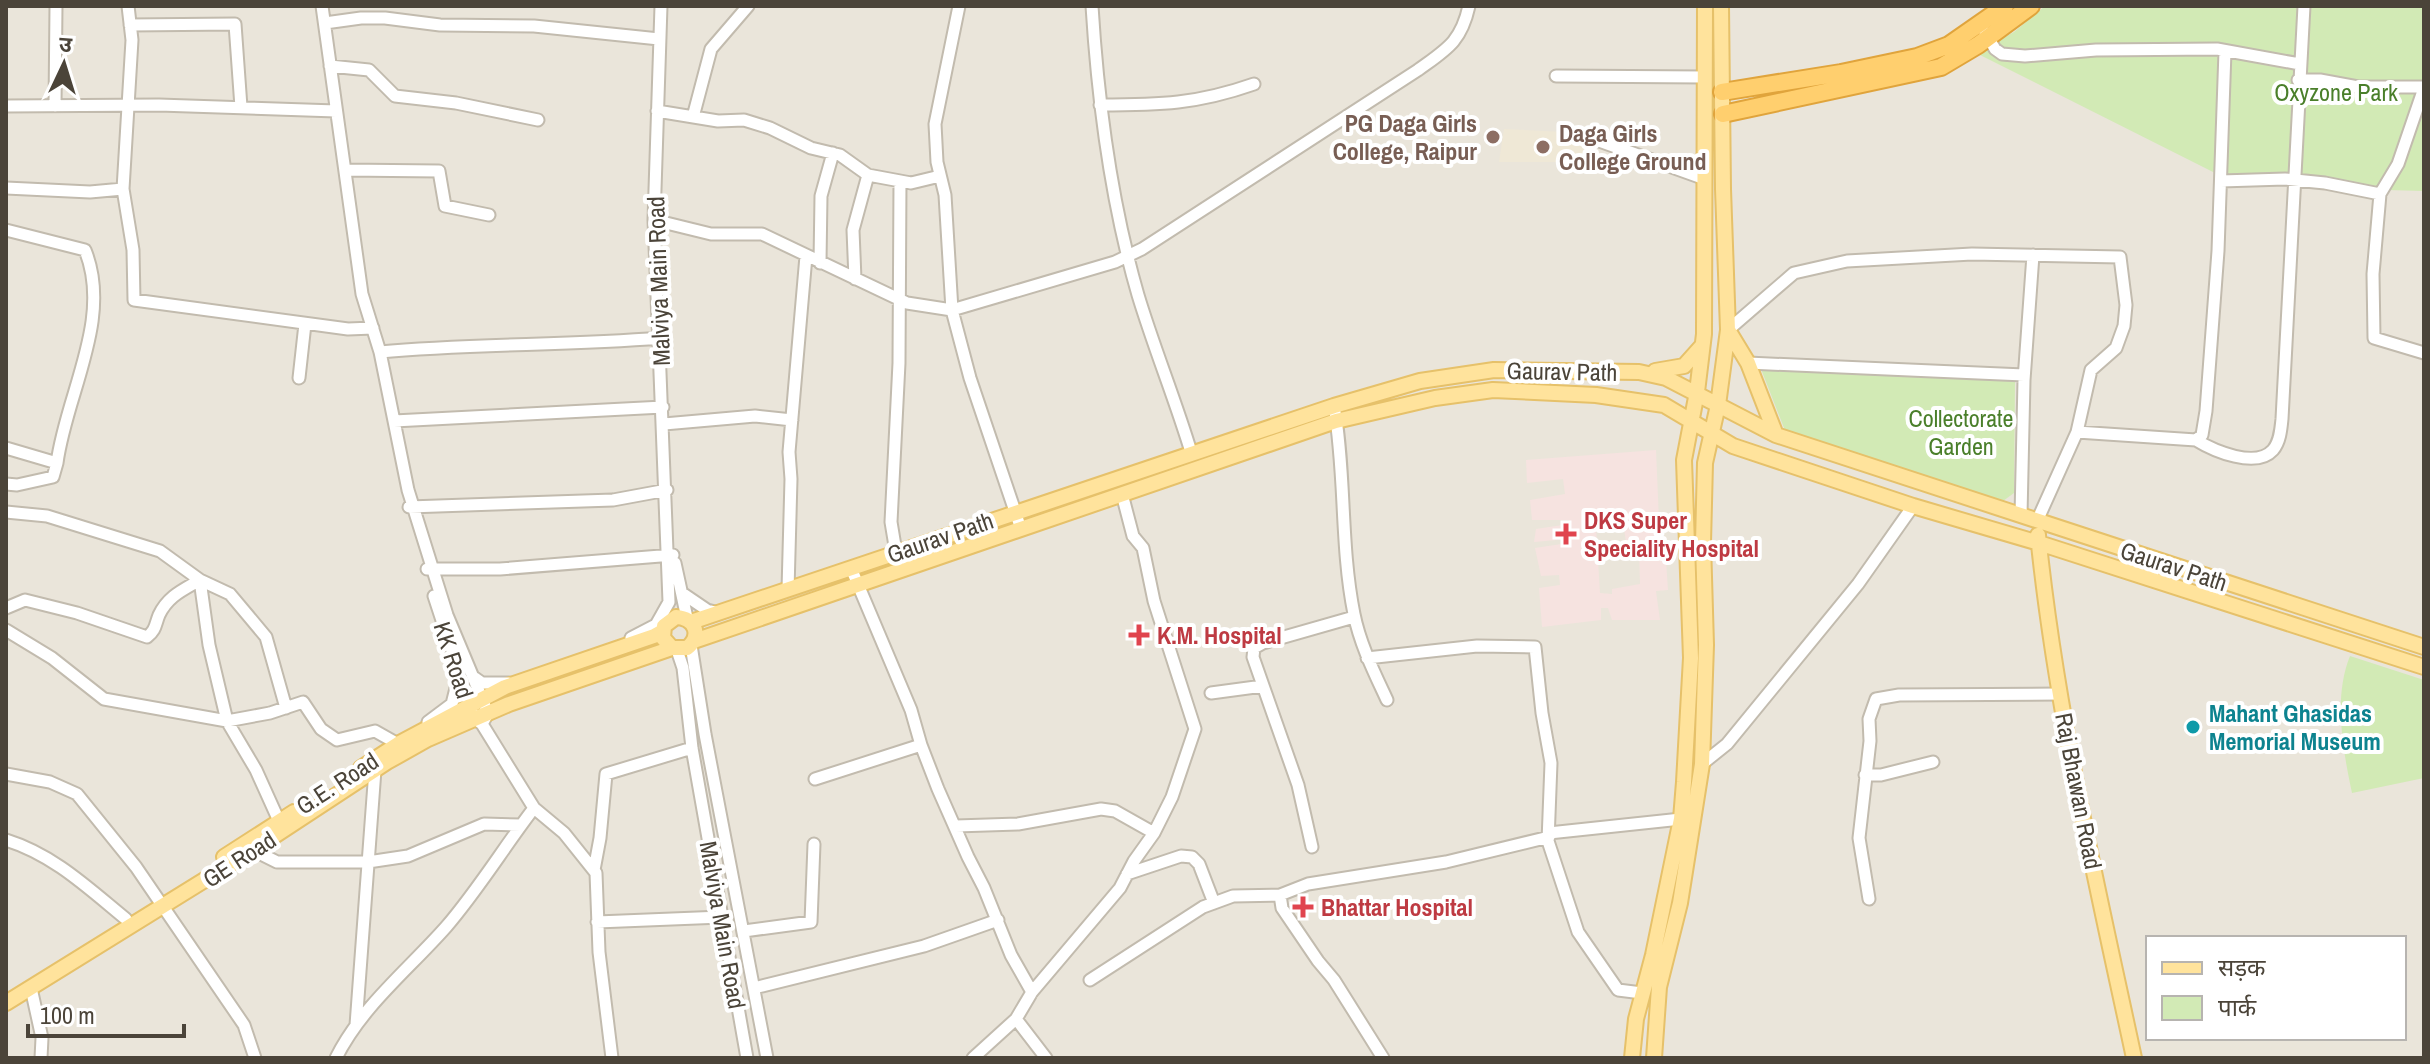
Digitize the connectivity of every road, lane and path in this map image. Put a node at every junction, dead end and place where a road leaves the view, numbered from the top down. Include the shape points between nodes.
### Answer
1 (56, 6) edge
2 (128, 6) edge
3 (322, 6) edge
4 (661, 6) edge
5 (748, 6) edge
6 (959, 6) edge
7 (1092, 6) edge
8 (1469, 6) edge
9 (1705, 6) edge
10 (1721, 6) edge
11 (2005, 6) edge
12 (2031, 6) edge
13 (2304, 6) edge
14 (325, 23) junction
15 (130, 25) junction
16 (1984, 31) junction
17 (659, 39) junction
18 (2225, 51) junction
19 (2300, 64) junction
20 (330, 66) junction
21 (1556, 76) dead end
22 (1704, 77) junction
23 (2298, 80) junction
24 (1254, 84) dead end
25 (2424, 88) edge
26 (1722, 92) junction
27 (126, 105) junction
28 (1100, 105) junction
29 (6, 106) edge
30 (55, 106) junction
31 (241, 107) junction
32 (336, 111) junction
33 (657, 111) junction
34 (1723, 114) junction
35 (693, 117) junction
36 (538, 120) dead end
37 (1588, 137) dead end
38 (833, 153) junction
39 (345, 170) junction
40 (868, 175) junction
41 (940, 176) junction
42 (1705, 179) junction
43 (2296, 180) junction
44 (900, 181) junction
45 (2221, 181) junction
46 (6, 188) edge
47 (123, 189) junction
48 (2380, 194) junction
49 (489, 215) dead end
50 (654, 220) junction
51 (6, 230) edge
52 (2033, 255) junction
53 (806, 256) junction
54 (1128, 256) junction
55 (820, 263) junction
56 (855, 279) junction
57 (900, 300) junction
58 (952, 310) junction
59 (305, 324) junction
60 (373, 328) junction
61 (1728, 330) junction
62 (660, 338) junction
63 (1703, 345) junction
64 (380, 352) junction
65 (2424, 353) edge
66 (1748, 363) junction
67 (1639, 372) junction
68 (2024, 375) junction
69 (299, 378) dead end
70 (1697, 392) junction
71 (1718, 405) junction
72 (663, 407) junction
73 (1335, 413) junction
74 (792, 420) junction
75 (394, 421) junction
76 (1690, 421) junction
77 (664, 424) junction
78 (2077, 432) junction
79 (1712, 434) junction
80 (1776, 435) junction
81 (2196, 440) junction
82 (6, 448) edge
83 (1191, 452) junction
84 (57, 463) junction
85 (6, 484) edge
86 (667, 490) junction
87 (1122, 494) junction
88 (1913, 506) junction
89 (411, 507) junction
90 (1014, 511) junction
91 (6, 512) edge
92 (2021, 516) junction
93 (2037, 521) junction
94 (1021, 529) junction
95 (2039, 543) junction
96 (896, 552) junction
97 (671, 555) junction
98 (851, 568) junction
99 (430, 569) junction
100 (200, 580) junction
101 (859, 584) junction
102 (788, 590) junction
103 (682, 593) junction
104 (6, 608) edge
105 (720, 614) junction
106 (1354, 617) junction
107 (689, 620) junction
108 (6, 630) edge
109 (663, 631) junction
110 (683, 646) junction
111 (2424, 647) edge
112 (596, 656) junction
113 (1367, 658) junction
114 (2424, 667) edge
115 (458, 675) junction
116 (475, 678) junction
117 (522, 681) junction
118 (1263, 686) junction
119 (1211, 693) dead end
120 (2060, 694) junction
121 (1387, 700) dead end
122 (286, 708) junction
123 (479, 712) junction
124 (227, 721) junction
125 (413, 736) junction
126 (921, 745) junction
127 (1687, 746) junction
128 (692, 748) junction
129 (1702, 748) junction
130 (401, 749) junction
131 (1933, 762) dead end
132 (1702, 764) junction
133 (375, 770) junction
134 (6, 774) edge
135 (1865, 775) junction
136 (815, 779) dead end
137 (534, 808) junction
138 (1681, 819) junction
139 (279, 821) junction
140 (521, 825) junction
141 (956, 826) junction
142 (1154, 833) junction
143 (1549, 835) junction
144 (6, 840) edge
145 (814, 844) dead end
146 (1312, 847) dead end
147 (253, 850) junction
148 (368, 862) junction
149 (594, 870) junction
150 (1127, 874) junction
151 (1280, 895) junction
152 (1869, 899) dead end
153 (160, 903) junction
154 (1214, 903) junction
155 (722, 917) junction
156 (126, 919) junction
157 (998, 920) junction
158 (597, 922) junction
159 (744, 931) junction
160 (1090, 980) dead end
161 (31, 988) junction
162 (754, 988) junction
163 (6, 992) edge
164 (1032, 992) junction
165 (1642, 993) junction
166 (6, 1003) edge
167 (1016, 1019) junction
168 (355, 1026) junction
169 (41, 1058) edge
170 (255, 1058) edge
171 (336, 1058) edge
172 (612, 1058) edge
173 (747, 1058) edge
174 (767, 1058) edge
175 (973, 1058) edge
176 (1046, 1058) edge
177 (1383, 1058) edge
178 (1632, 1058) edge
179 (1654, 1058) edge
180 (2134, 1058) edge

1 - 30 street
2 - 15 street
3 - 14 street, KK Road
4 - 17 street, Malviya Main Road
5 - 35 street via 711,49
6 - 41 street via 935,124
7 - 28 street
8 - 54 street via 1451,46
9 - 22 main road
10 - 26 main road
11 - 16 highway
12 - 16 highway
13 - 19 street
14 - 17 street via 385,18
14 - 20 street, KK Road
15 - 27 street
15 - 31 street via 235,24
16 - 18 street via 2002,54 2025,56 2158,48
16 - 26 highway via 1917,57
16 - 34 highway via 1957,59 1921,73
17 - 33 street, Malviya Main Road
18 - 19 street
18 - 45 street
19 - 23 street
20 - 32 street, KK Road
20 - 36 street via 369,70 395,96
21 - 22 street
22 - 42 main road
23 - 25 street
23 - 43 street
24 - 28 street via 1171,105
25 - 48 street via 2398,164
26 - 34 main road
27 - 30 street
27 - 31 street
27 - 47 street
28 - 54 street
29 - 30 street
31 - 32 street
32 - 39 street, KK Road
33 - 35 street
33 - 50 street, Malviya Main Road
34 - 61 main road
35 - 38 street via 744,120
37 - 42 street
38 - 40 street
38 - 55 street via 821,196
39 - 49 street via 439,171 445,206
39 - 60 street, KK Road via 362,294
40 - 44 street
40 - 56 street via 853,230
41 - 44 street
41 - 58 street
42 - 63 main road
43 - 45 street
43 - 48 street
43 - 81 street via 2278,441 2273,451 2252,458
44 - 57 street
45 - 81 street via 2206,411 2202,435
46 - 47 street
47 - 59 street via 134,300
48 - 65 street via 2374,338
50 - 53 street via 711,234 762,234
50 - 62 street, Malviya Main Road
51 - 84 street via 85,250 93,270 92,324
52 - 61 street via 1847,261 1794,273
52 - 68 street
52 - 78 street via 2120,257 2124,326 2116,348 2091,370
53 - 55 street
53 - 74 street
54 - 58 street
54 - 83 street
55 - 56 street
56 - 57 street
57 - 58 street
57 - 96 street via 891,522
58 - 90 street
59 - 60 street
59 - 69 street
60 - 64 street, KK Road
61 - 66 main road
61 - 71 main road
62 - 64 street
62 - 72 street, Malviya Main Road
63 - 67 main road via 1684,366
63 - 70 main road
64 - 75 street, KK Road
66 - 68 street
66 - 80 main road
67 - 70 main road, Gaurav Path via 1672,379
67 - 73 main road, Gaurav Path via 1494,370 1420,381
68 - 92 street
70 - 71 main road, Gaurav Path
70 - 76 main road
71 - 79 main road
71 - 80 main road, Gaurav Path
72 - 75 street
72 - 77 street, Malviya Main Road
73 - 76 main road via 1493,390 1642,400 1670,407
73 - 83 main road, Gaurav Path
73 - 87 main road
73 - 106 street
74 - 77 street via 755,416
74 - 102 street
75 - 89 street, KK Road
76 - 79 main road
76 - 127 main road via 1684,460 1691,658
77 - 86 street, Malviya Main Road
78 - 81 street
78 - 93 street
79 - 88 main road via 1730,445
79 - 129 main road via 1705,463
80 - 92 main road, Gaurav Path
82 - 84 street
83 - 90 main road, Gaurav Path
84 - 85 street via 53,477
86 - 89 street via 613,500
86 - 97 street, Malviya Main Road
87 - 94 main road
87 - 142 street via 1133,536 1143,548 1154,601 1195,729
88 - 95 main road
88 - 132 street via 1849,596 1727,744
89 - 99 street, KK Road
90 - 94 street
90 - 96 main road, Gaurav Path
91 - 100 street via 47,516 160,551
92 - 93 main road, Gaurav Path
93 - 95 main road, Raj Bhawan Road
93 - 111 main road, Gaurav Path
94 - 101 main road
95 - 114 main road
95 - 120 main road, Raj Bhawan Road
96 - 98 main road, Gaurav Path
97 - 99 street via 500,569
97 - 103 street
97 - 112 street via 669,602 656,625
98 - 101 street
98 - 102 main road, Gaurav Path
99 - 115 street, KK Road
99 - 116 street, KK Road
100 - 104 street via 171,596 156,630 147,637 25,600
100 - 122 street via 230,594 266,637
100 - 124 street
101 - 110 main road
101 - 126 street
102 - 105 main road, Gaurav Path
103 - 105 street
103 - 107 street
105 - 107 main road, Gaurav Path
106 - 113 street
106 - 118 street via 1254,648
107 - 109 main road via 671,619
107 - 110 main road via 696,631
108 - 124 street via 104,699
109 - 110 main road via 664,641
109 - 112 main road
110 - 123 main road
110 - 128 street, Malviya Main Road
110 - 159 street, Malviya Main Road via 697,690
112 - 117 main road
113 - 121 street
113 - 143 street via 1477,646 1535,647 1551,763
115 - 123 street, KK Road
115 - 125 street via 452,704
116 - 117 street via 482,683
116 - 123 street, KK Road
117 - 123 main road
118 - 119 street
118 - 146 street via 1298,785
120 - 135 street via 1876,699 1869,719
120 - 180 main road, Raj Bhawan Road
122 - 124 street
122 - 130 street via 303,702 321,729 337,740 375,731
123 - 125 main road, G.E. Road
123 - 130 main road, GE Road
123 - 137 street
124 - 139 street
125 - 130 main road, G.E. Road
126 - 136 street
126 - 141 street
127 - 129 main road
127 - 138 main road
128 - 149 street via 606,774
128 - 155 street, Malviya Main Road
129 - 132 main road
130 - 133 main road, GE Road
130 - 139 main road, G.E. Road
131 - 135 street
132 - 179 main road via 1680,903 1659,987
133 - 147 main road, GE Road
133 - 148 street
134 - 153 street via 50,782 77,794
135 - 152 street via 1859,838
137 - 140 street
137 - 149 street via 564,833
138 - 143 street
138 - 165 main road
139 - 153 main road, G.E. Road
140 - 148 street via 484,824 408,856
140 - 168 street via 448,925
141 - 142 street via 1018,824 1101,809
141 - 157 street
142 - 150 street
143 - 151 street via 1446,862 1308,884
143 - 165 street via 1578,932 1618,990
144 - 156 street via 58,864
145 - 159 street via 811,922
147 - 148 street via 277,862
147 - 153 main road, GE Road
148 - 168 street
149 - 158 street
150 - 154 street via 1192,857
150 - 164 street
151 - 154 street via 1233,896
151 - 177 street via 1282,908
153 - 156 main road, G.E. Road
153 - 161 main road, GE Road
153 - 170 street via 244,1025
154 - 160 street
155 - 158 street
155 - 173 street, Malviya Main Road
156 - 163 main road, G.E. Road
157 - 162 street via 924,946
157 - 164 street
158 - 172 street
159 - 162 street, Malviya Main Road
161 - 166 main road, GE Road
161 - 169 street
162 - 174 street, Malviya Main Road
164 - 167 street
165 - 178 main road
167 - 175 street
167 - 176 street
168 - 171 street

